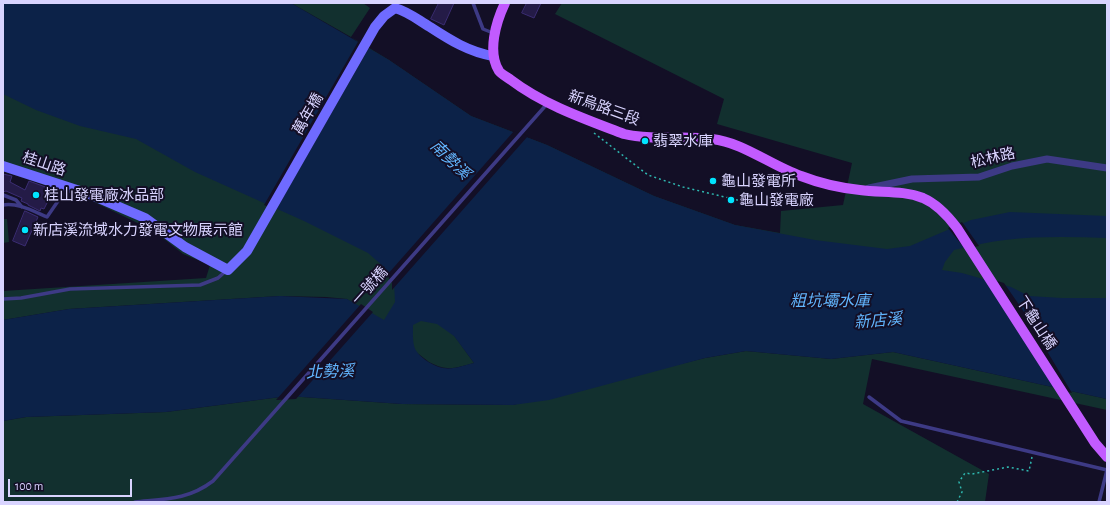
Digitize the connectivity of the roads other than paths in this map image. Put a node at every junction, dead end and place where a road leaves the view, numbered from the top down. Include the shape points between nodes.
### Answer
1 (473, 3) edge
2 (505, 3) edge
3 (495, 34) junction
4 (492, 56) junction
5 (548, 103) junction
6 (3, 166) edge
7 (1107, 168) edge
8 (67, 188) junction
9 (861, 190) junction
10 (3, 195) edge
11 (3, 205) edge
12 (937, 206) joint
13 (23, 208) junction
14 (228, 270) junction
15 (3, 299) edge
16 (869, 397) dead end
17 (1107, 457) edge
18 (1107, 470) edge
19 (135, 502) edge
20 (1099, 502) edge

1 - 3 lane via 483,29
2 - 3 main road
3 - 4 main road
4 - 5 main road, 新烏路三段 via 499,72
4 - 14 street, 萬年橋 via 469,50 406,11 394,8 384,16 375,27 247,251
5 - 9 main road, 新烏路三段 via 637,137 712,139 730,143 802,177
5 - 19 lane, 一號橋 via 213,481 192,494
6 - 8 street, 桂山路
7 - 9 street, 松林路 via 1047,159 1012,166 979,177 912,179
8 - 13 lane via 47,217
8 - 14 street, 桂山路 via 90,194 145,218 184,247
9 - 12 main road, 新烏路三段 via 907,193 924,198
10 - 13 lane via 16,200
11 - 13 lane
12 - 17 main road, 下龜山橋 via 957,228 1095,443
14 - 15 lane via 218,278 200,285 70,289
16 - 18 lane via 901,420
18 - 20 lane

